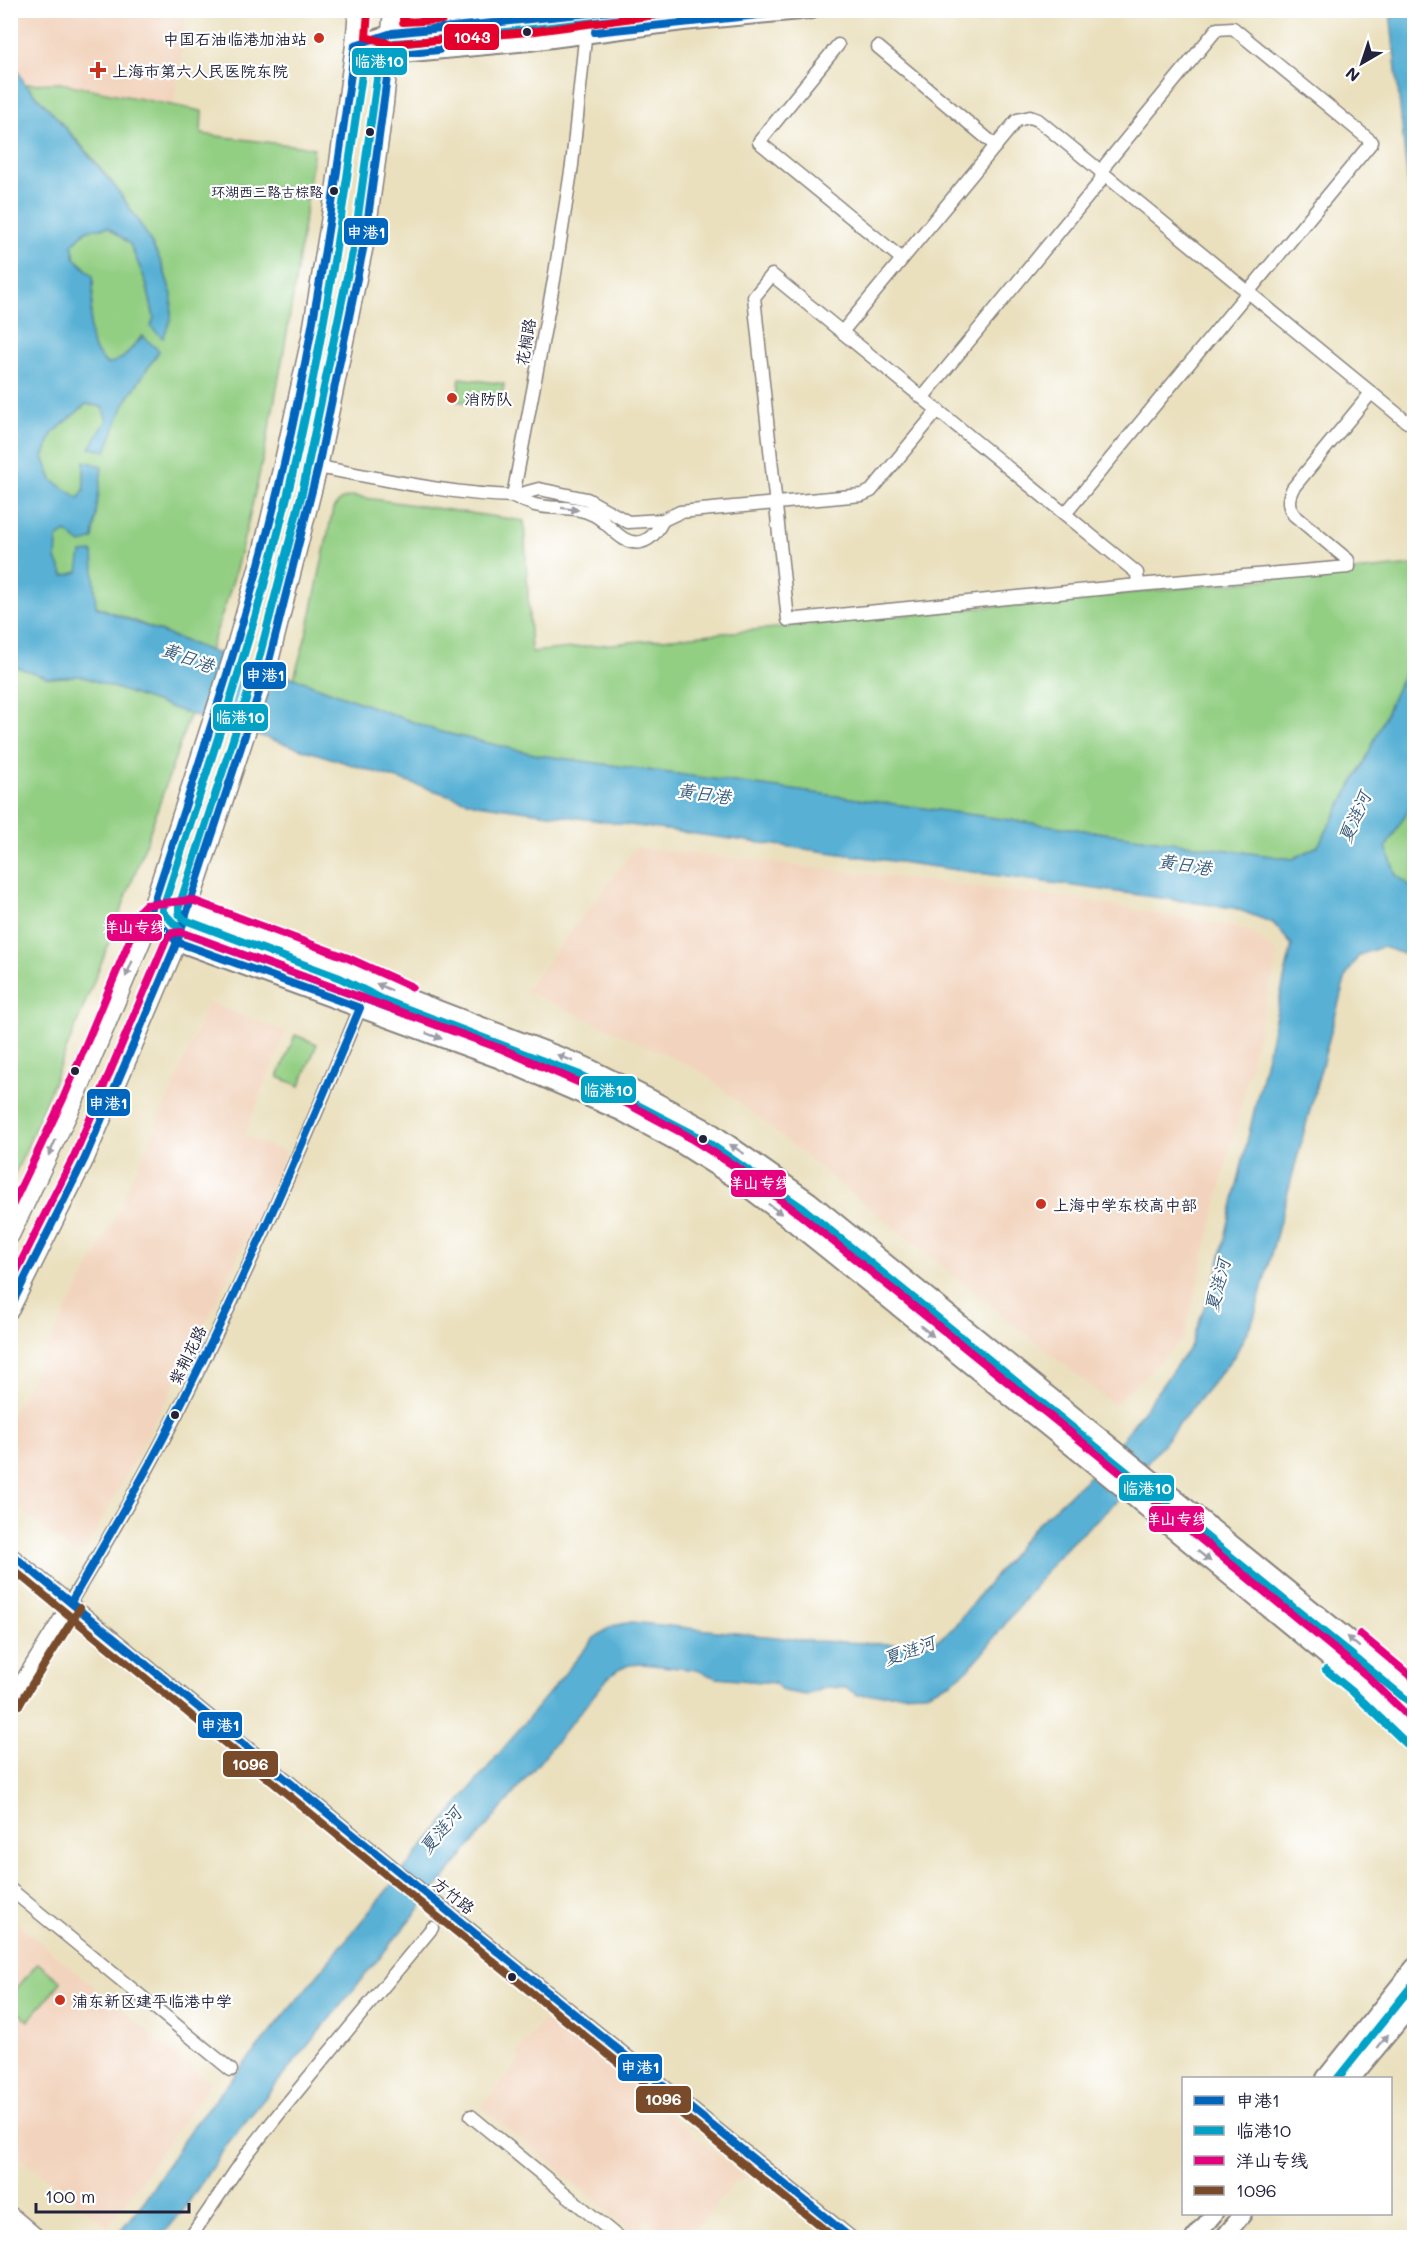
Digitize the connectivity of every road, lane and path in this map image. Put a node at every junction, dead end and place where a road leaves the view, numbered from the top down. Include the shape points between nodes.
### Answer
1 (358, 10) edge
2 (393, 10) edge
3 (626, 10) edge
4 (812, 10) edge
5 (588, 12) edge
6 (392, 33) junction
7 (586, 33) junction
8 (356, 45) junction
9 (838, 45) dead end
10 (878, 47) dead end
11 (390, 55) junction
12 (996, 146) junction
13 (1102, 174) junction
14 (902, 259) junction
15 (1248, 292) junction
16 (842, 332) junction
17 (1371, 393) junction
18 (923, 397) junction
19 (939, 410) junction
20 (1414, 422) edge
21 (318, 467) junction
22 (513, 496) junction
23 (776, 504) junction
24 (1065, 514) junction
25 (663, 520) junction
26 (1138, 585) junction
27 (189, 910) junction
28 (150, 914) junction
29 (177, 942) junction
30 (360, 1008) junction
31 (10, 1235) edge
32 (10, 1308) edge
33 (10, 1553) edge
34 (71, 1602) junction
35 (1414, 1692) edge
36 (10, 1699) edge
37 (1414, 1736) edge
38 (10, 1889) edge
39 (432, 1928) dead end
40 (1414, 1967) edge
41 (1414, 2003) edge
42 (231, 2070) dead end
43 (1327, 2077) edge
44 (1354, 2077) edge
45 (471, 2116) dead end
46 (1213, 2215) edge
47 (1242, 2215) edge
48 (10, 2216) edge
49 (36, 2238) edge
50 (190, 2238) edge
51 (619, 2238) edge
52 (852, 2238) edge
53 (1194, 2238) edge
54 (1223, 2238) edge

1 - 8 main road
2 - 6 main road
3 - 5 main road
4 - 7 main road
5 - 6 main road
5 - 7 street, 花榈路
6 - 8 main road
6 - 11 main road
7 - 11 main road
7 - 22 street, 花榈路 via 554,280
8 - 11 main road
8 - 28 main road via 311,338 266,537 234,653
9 - 14 street via 759,142
10 - 12 street
11 - 21 main road via 365,240
12 - 13 street via 1017,120 1030,117
12 - 14 street
13 - 15 street
13 - 15 street via 1106,164 1217,29 1233,28 1372,142
13 - 18 street via 1100,183
14 - 16 street
15 - 17 street
15 - 24 street
16 - 18 street
16 - 23 street via 772,275 754,297
17 - 20 street via 1407,422
17 - 26 street via 1293,488 1288,502 1294,515 1348,560 1349,567
18 - 19 street
19 - 23 street via 871,491
19 - 24 street
21 - 22 street via 425,487
21 - 27 main road via 268,665
22 - 25 street via 539,489 587,499 628,522
22 -> 25 street via 534,505 588,512 628,541 650,538
23 - 25 street via 680,512
23 - 26 street via 788,620
24 - 26 street via 1137,573
27 - 28 main road
27 - 29 main road
35 -> 27 main road via 810,1200 709,1130 584,1065
28 - 29 main road
28 -> 31 main road via 73,1104
29 - 30 main road
29 - 32 main road via 85,1158
30 - 34 street, 紫荆花路 via 264,1233 210,1346
30 -> 37 main road via 571,1089 678,1143 735,1179 1127,1492 1360,1684
33 - 34 street, 方竹路
34 - 36 street, 紫荆花路
34 - 52 street, 方竹路
38 - 42 street
39 - 50 street via 247,2154
40 - 43 main road
44 -> 41 main road
45 - 51 street
46 - 53 main road
47 - 54 main road
48 - 49 main road

